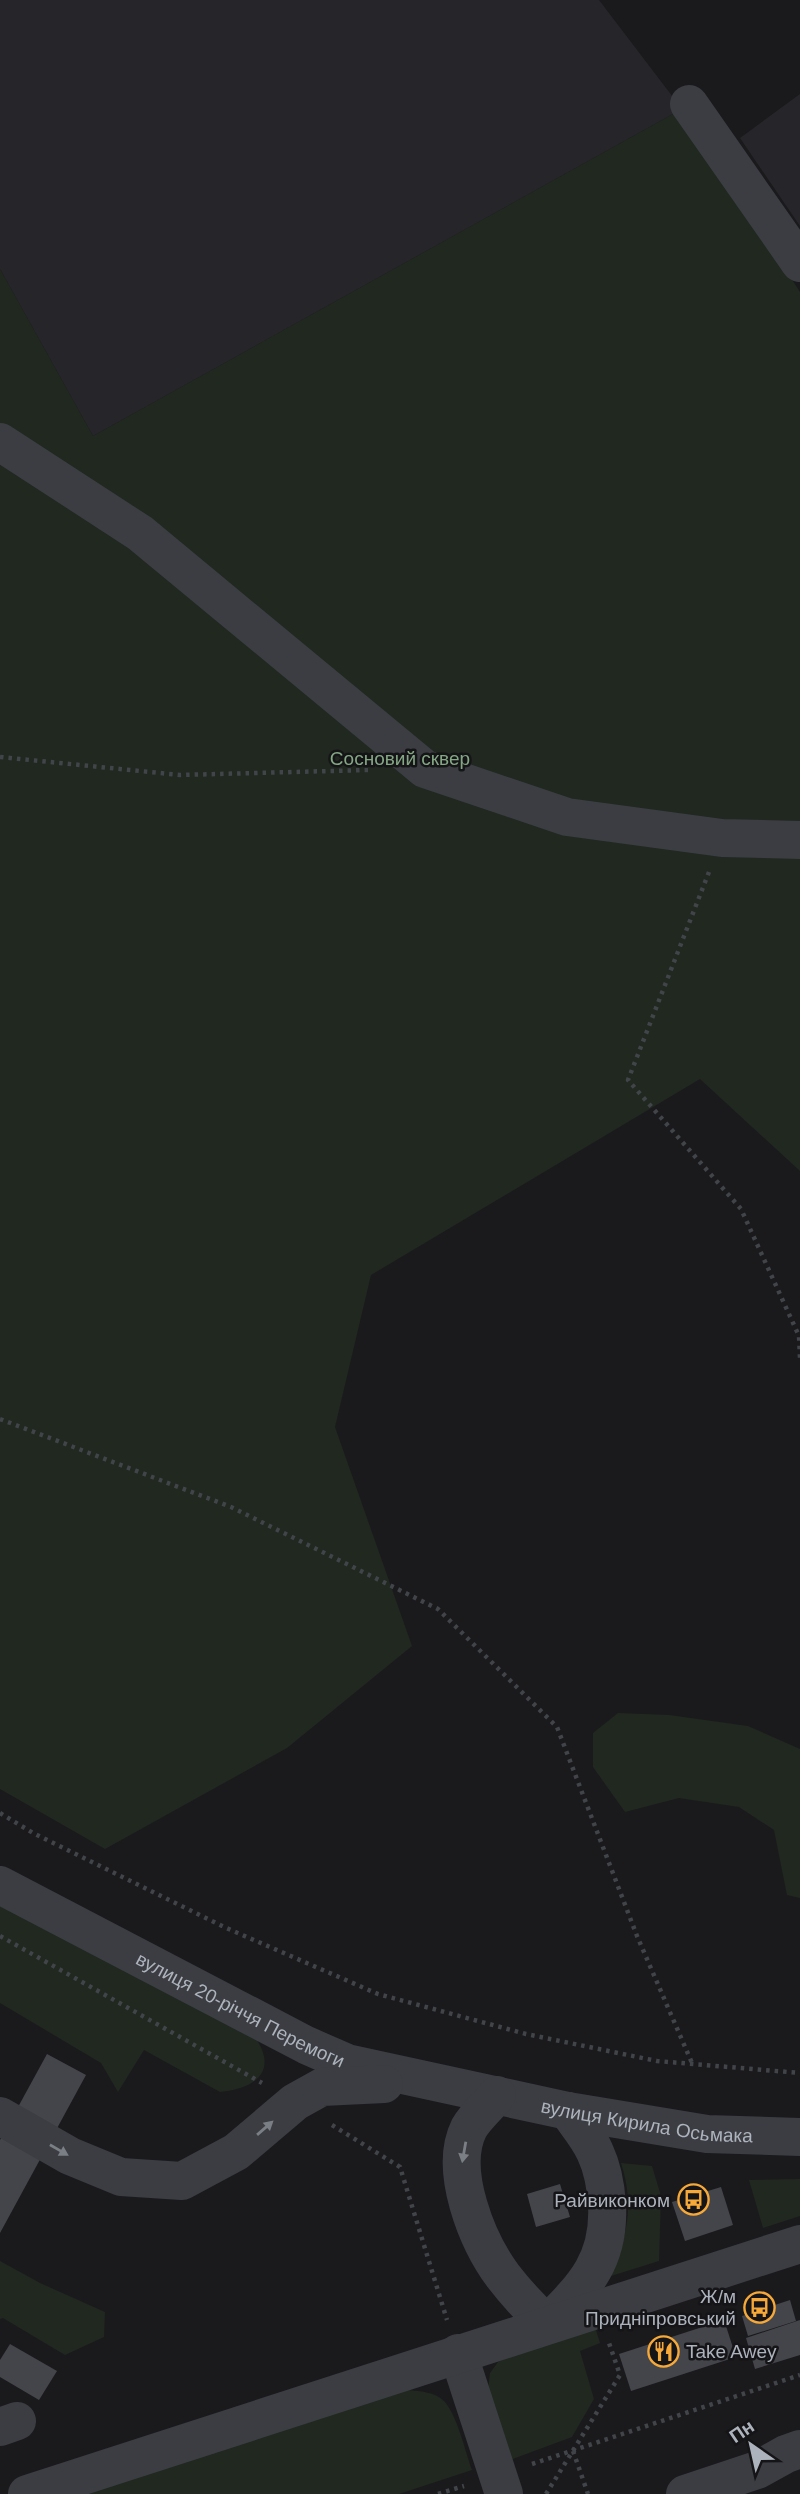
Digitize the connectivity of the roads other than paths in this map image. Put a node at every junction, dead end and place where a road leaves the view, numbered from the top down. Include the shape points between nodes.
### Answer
1 (689, 104) dead end
2 (800, 264) edge
3 (0, 442) edge
4 (800, 840) edge
5 (0, 1885) edge
6 (430, 2082) junction
7 (497, 2095) junction
8 (568, 2111) junction
9 (0, 2116) edge
10 (800, 2137) edge
11 (800, 2244) edge
12 (547, 2324) junction
13 (458, 2353) junction
14 (800, 2449) edge
15 (500, 2484) edge
16 (27, 2494) edge
17 (685, 2494) edge

1 - 2 street
3 - 4 street via 140,533 425,769 567,817 722,838
5 - 6 street, вулиця 20-річчя Перемоги via 306,2045 347,2063
6 - 7 street, вулиця 20-річчя Перемоги
9 -> 6 street via 70,2157 121,2177 182,2181 236,2152 295,2102 322,2087
7 - 8 street, вулиця Кирила Осьмака
7 -> 12 street via 470,2128 461,2157 463,2186 476,2227 501,2274
8 - 10 street, вулиця Кирила Осьмака via 707,2134
8 - 12 street via 595,2152 606,2188 608,2225 602,2255 578,2294
11 - 12 street
12 - 13 street
13 - 15 street
13 - 16 street
14 - 17 street via 757,2470

